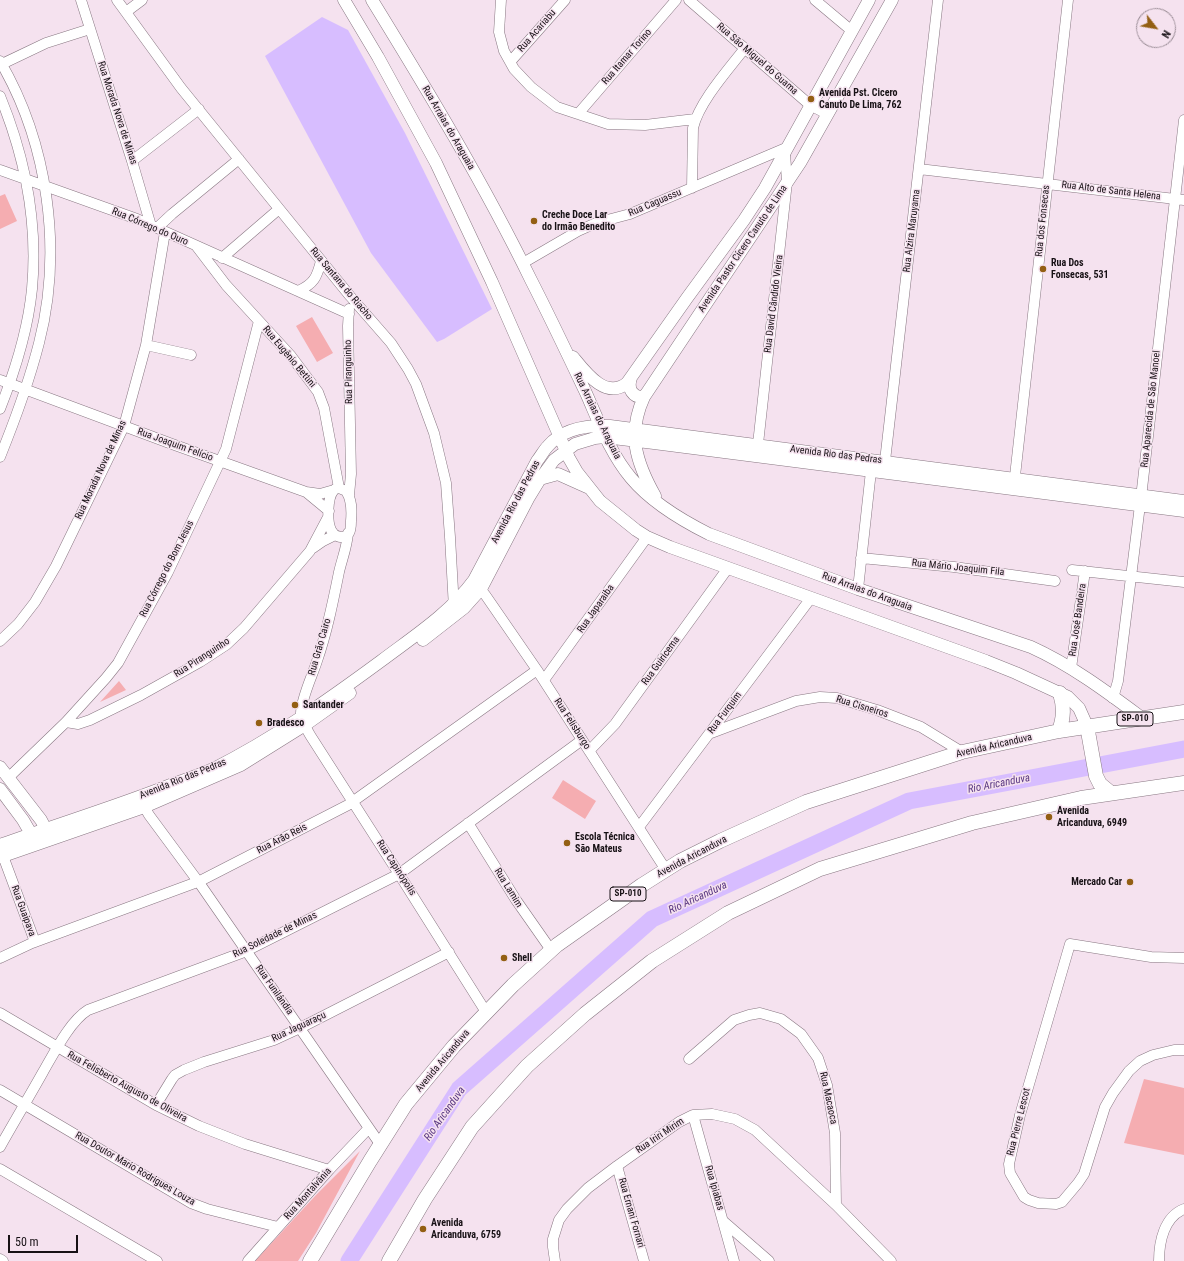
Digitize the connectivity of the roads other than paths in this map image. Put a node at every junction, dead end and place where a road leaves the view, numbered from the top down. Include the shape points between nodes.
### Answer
1 (81, 0) edge
2 (117, 0) edge
3 (142, 0) edge
4 (344, 0) edge
5 (372, 0) edge
6 (501, 0) edge
7 (565, 0) edge
8 (676, 0) edge
9 (689, 0) edge
10 (815, 0) edge
11 (869, 0) edge
12 (892, 0) edge
13 (938, 0) edge
14 (1068, 0) edge
15 (126, 12) junction
16 (90, 29) junction
17 (852, 31) junction
18 (745, 48) junction
19 (510, 62) junction
20 (1, 63) edge
21 (0, 96) edge
22 (810, 105) junction
23 (199, 109) junction
24 (578, 114) junction
25 (827, 114) junction
26 (695, 119) junction
27 (1184, 120) edge
28 (787, 150) junction
29 (239, 159) junction
30 (132, 161) junction
31 (919, 169) junction
32 (0, 170) edge
33 (26, 179) junction
34 (788, 182) junction
35 (1047, 184) junction
36 (44, 186) junction
37 (692, 188) junction
38 (1179, 199) edge
39 (279, 209) junction
40 (157, 229) junction
41 (197, 247) junction
42 (222, 258) junction
43 (321, 261) junction
44 (523, 263) junction
45 (298, 291) junction
46 (350, 296) junction
47 (349, 314) junction
48 (259, 322) junction
49 (562, 342) junction
50 (146, 345) junction
51 (190, 355) dead end
52 (631, 378) junction
53 (5, 382) edge
54 (25, 390) junction
55 (644, 397) junction
56 (0, 409) edge
57 (124, 426) junction
58 (600, 426) junction
59 (635, 435) junction
60 (559, 436) junction
61 (605, 437) junction
62 (566, 450) junction
63 (757, 451) junction
64 (0, 457) edge
65 (885, 461) junction
66 (220, 462) junction
67 (871, 471) junction
68 (540, 479) junction
69 (1014, 484) junction
70 (588, 486) junction
71 (336, 489) junction
72 (306, 492) junction
73 (349, 495) junction
74 (1141, 500) junction
75 (1184, 501) edge
76 (658, 503) junction
77 (1184, 511) edge
78 (328, 514) junction
79 (348, 533) junction
80 (336, 536) junction
81 (646, 537) junction
82 (310, 551) junction
83 (861, 558) junction
84 (340, 567) junction
85 (728, 568) junction
86 (1072, 570) dead end
87 (1085, 571) junction
88 (1131, 576) junction
89 (1055, 580) dead end
90 (1184, 582) edge
91 (477, 584) junction
92 (858, 589) junction
93 (811, 598) junction
94 (454, 610) junction
95 (0, 641) edge
96 (1071, 668) junction
97 (537, 670) junction
98 (544, 680) junction
99 (1060, 693) junction
100 (1113, 698) junction
101 (1184, 712) edge
102 (1142, 718) junction
103 (303, 721) junction
104 (66, 722) junction
105 (1087, 726) junction
106 (1059, 731) junction
107 (711, 733) junction
108 (582, 740) junction
109 (589, 751) junction
110 (962, 752) junction
111 (0, 767) edge
112 (8, 778) junction
113 (1184, 782) edge
114 (0, 789) edge
115 (1111, 793) junction
116 (142, 802) junction
117 (353, 802) junction
118 (468, 823) junction
119 (639, 827) junction
120 (49, 834) junction
121 (34, 839) junction
122 (1, 853) edge
123 (666, 870) junction
124 (400, 874) junction
125 (198, 882) junction
126 (34, 942) junction
127 (551, 950) junction
128 (246, 951) junction
129 (449, 952) junction
130 (0, 958) edge
131 (1184, 958) edge
132 (486, 1012) junction
133 (0, 1013) edge
134 (300, 1028) junction
135 (58, 1047) junction
136 (1184, 1050) edge
137 (689, 1058) dead end
138 (0, 1090) edge
139 (24, 1104) junction
140 (156, 1105) junction
141 (692, 1115) junction
142 (369, 1128) junction
143 (380, 1144) junction
144 (0, 1147) edge
145 (617, 1166) junction
146 (0, 1169) edge
147 (329, 1170) junction
148 (836, 1205) junction
149 (1184, 1209) edge
150 (723, 1221) junction
151 (278, 1227) junction
152 (0, 1259) edge
153 (3, 1261) edge
154 (157, 1261) edge
155 (248, 1261) edge
156 (310, 1261) edge
157 (389, 1261) edge
158 (555, 1261) edge
159 (644, 1261) edge
160 (734, 1261) edge
161 (769, 1261) edge
162 (892, 1261) edge
163 (1159, 1261) edge

1 - 16 street, Rua Morada Nova de Minas
2 - 15 street, Rua Santana do Riacho
3 - 15 street
4 - 60 main road via 436,163 492,282
5 - 44 main road, Rua Arraias do Araguaia via 422,82
6 - 19 street via 499,32
7 - 19 street, Rua Acariabu
8 - 24 street, Rua Itamar Torino
9 - 18 street, Rua São Miguel do Guama
10 - 17 street
11 - 17 main road, Avenida Pastor Cícero Canuto de Lima
12 - 25 main road, Avenida Pastor Cícero Canuto de Lima
13 - 31 street, Rua Alzira Maruyama
14 - 35 street, Rua dos Fonsecas
15 - 23 street, Rua Santana do Riacho
16 - 20 street via 46,43
16 - 30 street, Rua Morada Nova de Minas
17 - 22 main road, Avenida Pastor Cícero Canuto de Lima
18 - 22 street, Rua São Miguel do Guama
18 - 26 street
19 - 24 street via 531,87 557,107
20 - 36 street via 11,80 26,118 41,165
21 - 33 street
22 - 25 street, Rua São Miguel do Guama
22 - 28 main road, Avenida Pastor Cícero Canuto de Lima
23 - 29 street, Rua Santana do Riacho
23 - 30 street
24 - 26 street via 608,124 645,125
25 - 34 main road, Avenida Pastor Cícero Canuto de Lima
26 - 37 street via 692,135
27 - 38 street, Rua Aparecida de São Manoel
28 - 34 street, Rua David Cândido Vieira
28 - 37 street, Rua Caguassu
28 - 52 main road, Avenida Pastor Cícero Canuto de Lima via 744,220
29 - 39 street, Rua Santana do Riacho
29 - 40 street
30 - 40 street, Rua Morada Nova de Minas
31 - 35 street, Rua Alto de Santa Helena
31 - 65 street, Rua Alzira Maruyama
32 - 33 street, Rua Córrego do Ouro
33 - 36 street, Rua Córrego do Ouro
33 - 53 street via 34,235 32,290 21,346
34 - 55 main road, Avenida Pastor Cícero Canuto de Lima
34 - 63 street, Rua David Cândido Vieira
35 - 38 street, Rua Alto de Santa Helena
35 - 69 street, Rua dos Fonsecas
36 - 40 street, Rua Córrego do Ouro
36 - 54 street via 50,237 50,270 39,342
37 - 44 street, Rua Caguassu via 630,214 596,223
38 - 74 street, Rua Aparecida de São Manoel
39 - 42 street
39 - 43 street, Rua Santana do Riacho
40 - 41 street, Rua Córrego do Ouro
40 - 50 street, Rua Morada Nova de Minas
41 - 42 street, Rua Córrego do Ouro
41 - 48 street, Rua Eugênio Bettini
42 - 45 street, Rua Córrego do Ouro
43 - 45 street via 314,280
43 - 46 street, Rua Santana do Riacho
44 - 49 main road, Rua Arraias do Araguaia
45 - 47 street, Rua Córrego do Ouro
46 - 47 street, Rua Piranguinho
46 - 94 street, Rua Santana do Riacho via 392,343 408,369 434,433 446,483
47 - 73 street, Rua Piranguinho
48 - 66 street, Rua Córrego do Bom Jesus via 226,449
48 - 71 street, Rua Eugênio Bettini via 295,361 318,392 324,408
49 - 52 main road, Avenida Pastor Cícero Canuto de Lima via 596,382 604,387 611,390 621,388
49 - 58 main road, Rua Arraias do Araguaia
50 - 51 street
50 - 57 street, Rua Morada Nova de Minas
52 - 55 main road via 631,391 636,396
53 - 54 street, Rua Joaquim Felício
53 - 56 street
54 - 57 street, Rua Joaquim Felício
54 - 64 street
55 - 59 main road, Avenida Pastor Cícero Canuto de Lima via 639,409
57 - 66 street, Rua Joaquim Felício
57 - 95 street, Rua Morada Nova de Minas via 56,566 35,602 18,624
58 - 59 main road, Avenida Rio das Pedras
58 - 60 main road, Avenida Rio das Pedras
58 - 61 main road, Rua Arraias do Araguaia
59 - 61 main road, Avenida Rio das Pedras
59 - 63 main road, Avenida Rio das Pedras
59 - 76 main road, Avenida Pastor Cícero Canuto de Lima via 643,474
60 - 62 main road
60 - 91 main road, Avenida Rio das Pedras via 548,445 537,461
61 - 62 main road, Avenida Rio das Pedras via 586,440
61 - 76 main road, Rua Arraias do Araguaia via 631,479
62 - 68 main road, Avenida Rio das Pedras via 554,460
62 - 70 main road via 577,472
63 - 65 main road, Avenida Rio das Pedras
63 - 67 main road, Avenida Rio das Pedras
65 - 69 main road, Avenida Rio das Pedras
66 - 72 street, Rua Joaquim Felício
66 - 104 street, Rua Córrego do Bom Jesus via 168,572 118,663
67 - 69 main road, Avenida Rio das Pedras
67 - 83 street
68 - 70 main road via 558,474
68 - 91 main road, Avenida Rio das Pedras
69 - 74 main road, Avenida Rio das Pedras
70 - 81 main road via 600,501
71 - 72 street, Rua Joaquim Felício via 320,494
71 - 73 street via 343,488
71 - 78 street, Rua Piranguinho via 329,501
72 - 78 street, Rua Joaquim Felício
73 - 79 street, Rua Piranguinho via 352,514
74 - 75 main road, Avenida Rio das Pedras
74 - 77 main road, Avenida Rio das Pedras
74 - 88 street, Rua Aparecida de São Manoel
76 - 92 main road, Rua Arraias do Araguaia via 690,525 709,534
78 - 80 street, Rua Grão Cairo via 330,529
78 - 82 street, Rua Piranguinho
79 - 80 street, Rua Piranguinho via 345,536
79 - 84 street, Rua Grão Cairo via 348,544
80 - 82 street, Rua Piranguinho via 323,541
80 - 84 street, Rua Grão Cairo
81 - 85 main road
81 - 98 street, Rua Japaraiba
82 - 104 street, Rua Piranguinho via 244,628 222,648 142,695 90,720 78,724
83 - 89 street, Rua Mário Joaquim Fila
83 - 92 street
84 - 103 street, Rua Grão Cairo via 318,660 300,713
85 - 93 main road
85 - 109 street, Rua Guiricema via 615,724
86 - 87 street
87 - 88 street
87 - 96 street, Rua José Bandeira
88 - 90 street
88 - 100 street, Rua Aparecida de São Manoel via 1118,681
91 - 94 main road, Avenida Rio das Pedras via 464,608
91 - 97 street, Rua Felisburgo
92 - 96 main road, Rua Arraias do Araguaia via 1031,647
93 - 99 main road via 986,661
93 - 107 street, Rua Furquim
94 - 103 main road, Avenida Rio das Pedras via 398,658
96 - 100 main road, Rua Arraias do Araguaia
97 - 98 street, Rua Felisburgo
97 - 117 street, Rua Arão Reis
98 - 108 street, Rua Felisburgo
99 - 105 main road via 1079,708
99 - 106 highway via 1064,711
100 - 102 main road, Rua Arraias do Araguaia
101 - 102 highway, Avenida Aricanduva / SP-010
102 - 105 highway, Avenida Aricanduva / SP-010
103 - 116 main road, Avenida Rio das Pedras via 241,765
103 - 117 street, Rua Capinópolis
104 - 112 street, Rua Córrego do Bom Jesus
105 - 106 highway, Avenida Aricanduva / SP-010
105 - 115 highway via 1096,776 1100,784
106 - 110 highway, Avenida Aricanduva / SP-010
107 - 110 street, Rua Cisneiros via 796,701 820,697 837,698 877,710 921,728
107 - 119 street, Rua Furquim
108 - 109 street, Rua Felisburgo
108 - 118 street, Rua Soledade de Minas
109 - 119 street, Rua Felisburgo
110 - 123 highway, Avenida Aricanduva / SP-010 via 806,802 720,841
111 - 112 main road
112 - 120 main road
113 - 115 highway
114 - 121 main road
115 - 157 highway via 972,823 820,869 728,913 652,961 585,1014 527,1066 472,1127 425,1199
116 - 120 main road, Avenida Rio das Pedras
116 - 125 street, Rua Funilândia
117 - 124 street, Rua Capinópolis
117 - 125 street, Rua Arão Reis
118 - 124 street, Rua Soledade de Minas
118 - 127 street, Rua Lamim
119 - 123 street, Rua Felisburgo
120 - 121 main road, Avenida Rio das Pedras
121 - 122 main road, Avenida Rio das Pedras
122 - 126 street, Rua Guaipava
123 - 127 highway, Avenida Aricanduva / SP-010 via 612,905
124 - 128 street, Rua Soledade de Minas
124 - 129 street, Rua Capinópolis
125 - 126 street, Rua Arão Reis
125 - 128 street, Rua Funilândia
126 - 130 street, Rua Arão Reis
127 - 132 highway, Avenida Aricanduva / SP-010
128 - 134 street, Rua Funilândia
128 - 135 street, Rua Soledade de Minas via 88,1010 78,1017
129 - 132 street, Rua Capinópolis
129 - 134 street, Rua Jaguaraçu
131 - 136 street, Rua Pierre Lescot via 1151,957 1070,944 1010,1153 1010,1173 1024,1197 1038,1203 1062,1202 1084,1174 1105,1107 1129,1071 1140,1061 1153,1055
132 - 143 highway, Avenida Aricanduva / SP-010 via 411,1098
133 - 135 street, Rua Felisberto Augusto de Oliveira
134 - 140 street, Rua Jaguaraçu via 274,1040 184,1070 175,1075
134 - 142 street, Rua Funilândia
135 - 139 street, Rua Soledade de Minas
135 - 140 street, Rua Felisberto Augusto de Oliveira
137 - 148 street, Rua Macaoca via 734,1020 749,1015 770,1015 781,1019 802,1034 818,1058 827,1085 835,1132
138 - 139 street, Rua Doutor Mario Rodrigues Louza
139 - 144 street, Rua Soledade de Minas
139 - 151 street, Rua Doutor Mario Rodrigues Louza via 191,1203
140 - 147 street, Rua Felisberto Augusto de Oliveira via 245,1144
141 - 145 street, Rua Iriri Mirim
141 - 148 street, Rua Iriri Mirim via 725,1116 755,1130
141 - 150 street, Rua Ipiabas
142 - 143 street, Rua Funilândia
142 - 147 street, Rua Montalvânia
143 - 156 highway, Avenida Aricanduva / SP-010
145 - 158 street, Rua Iriri Mirim via 588,1188 559,1220 553,1239
145 - 159 street, Rua Ernani Fornari
146 - 154 street
147 - 151 street, Rua Montalvânia
148 - 162 street, Rua Iriri Mirim
149 - 163 street via 1172,1218 1165,1228 1159,1247
150 - 160 street, Rua Ipiabas
150 - 161 street
151 - 155 street, Rua Montalvânia
152 - 153 street

